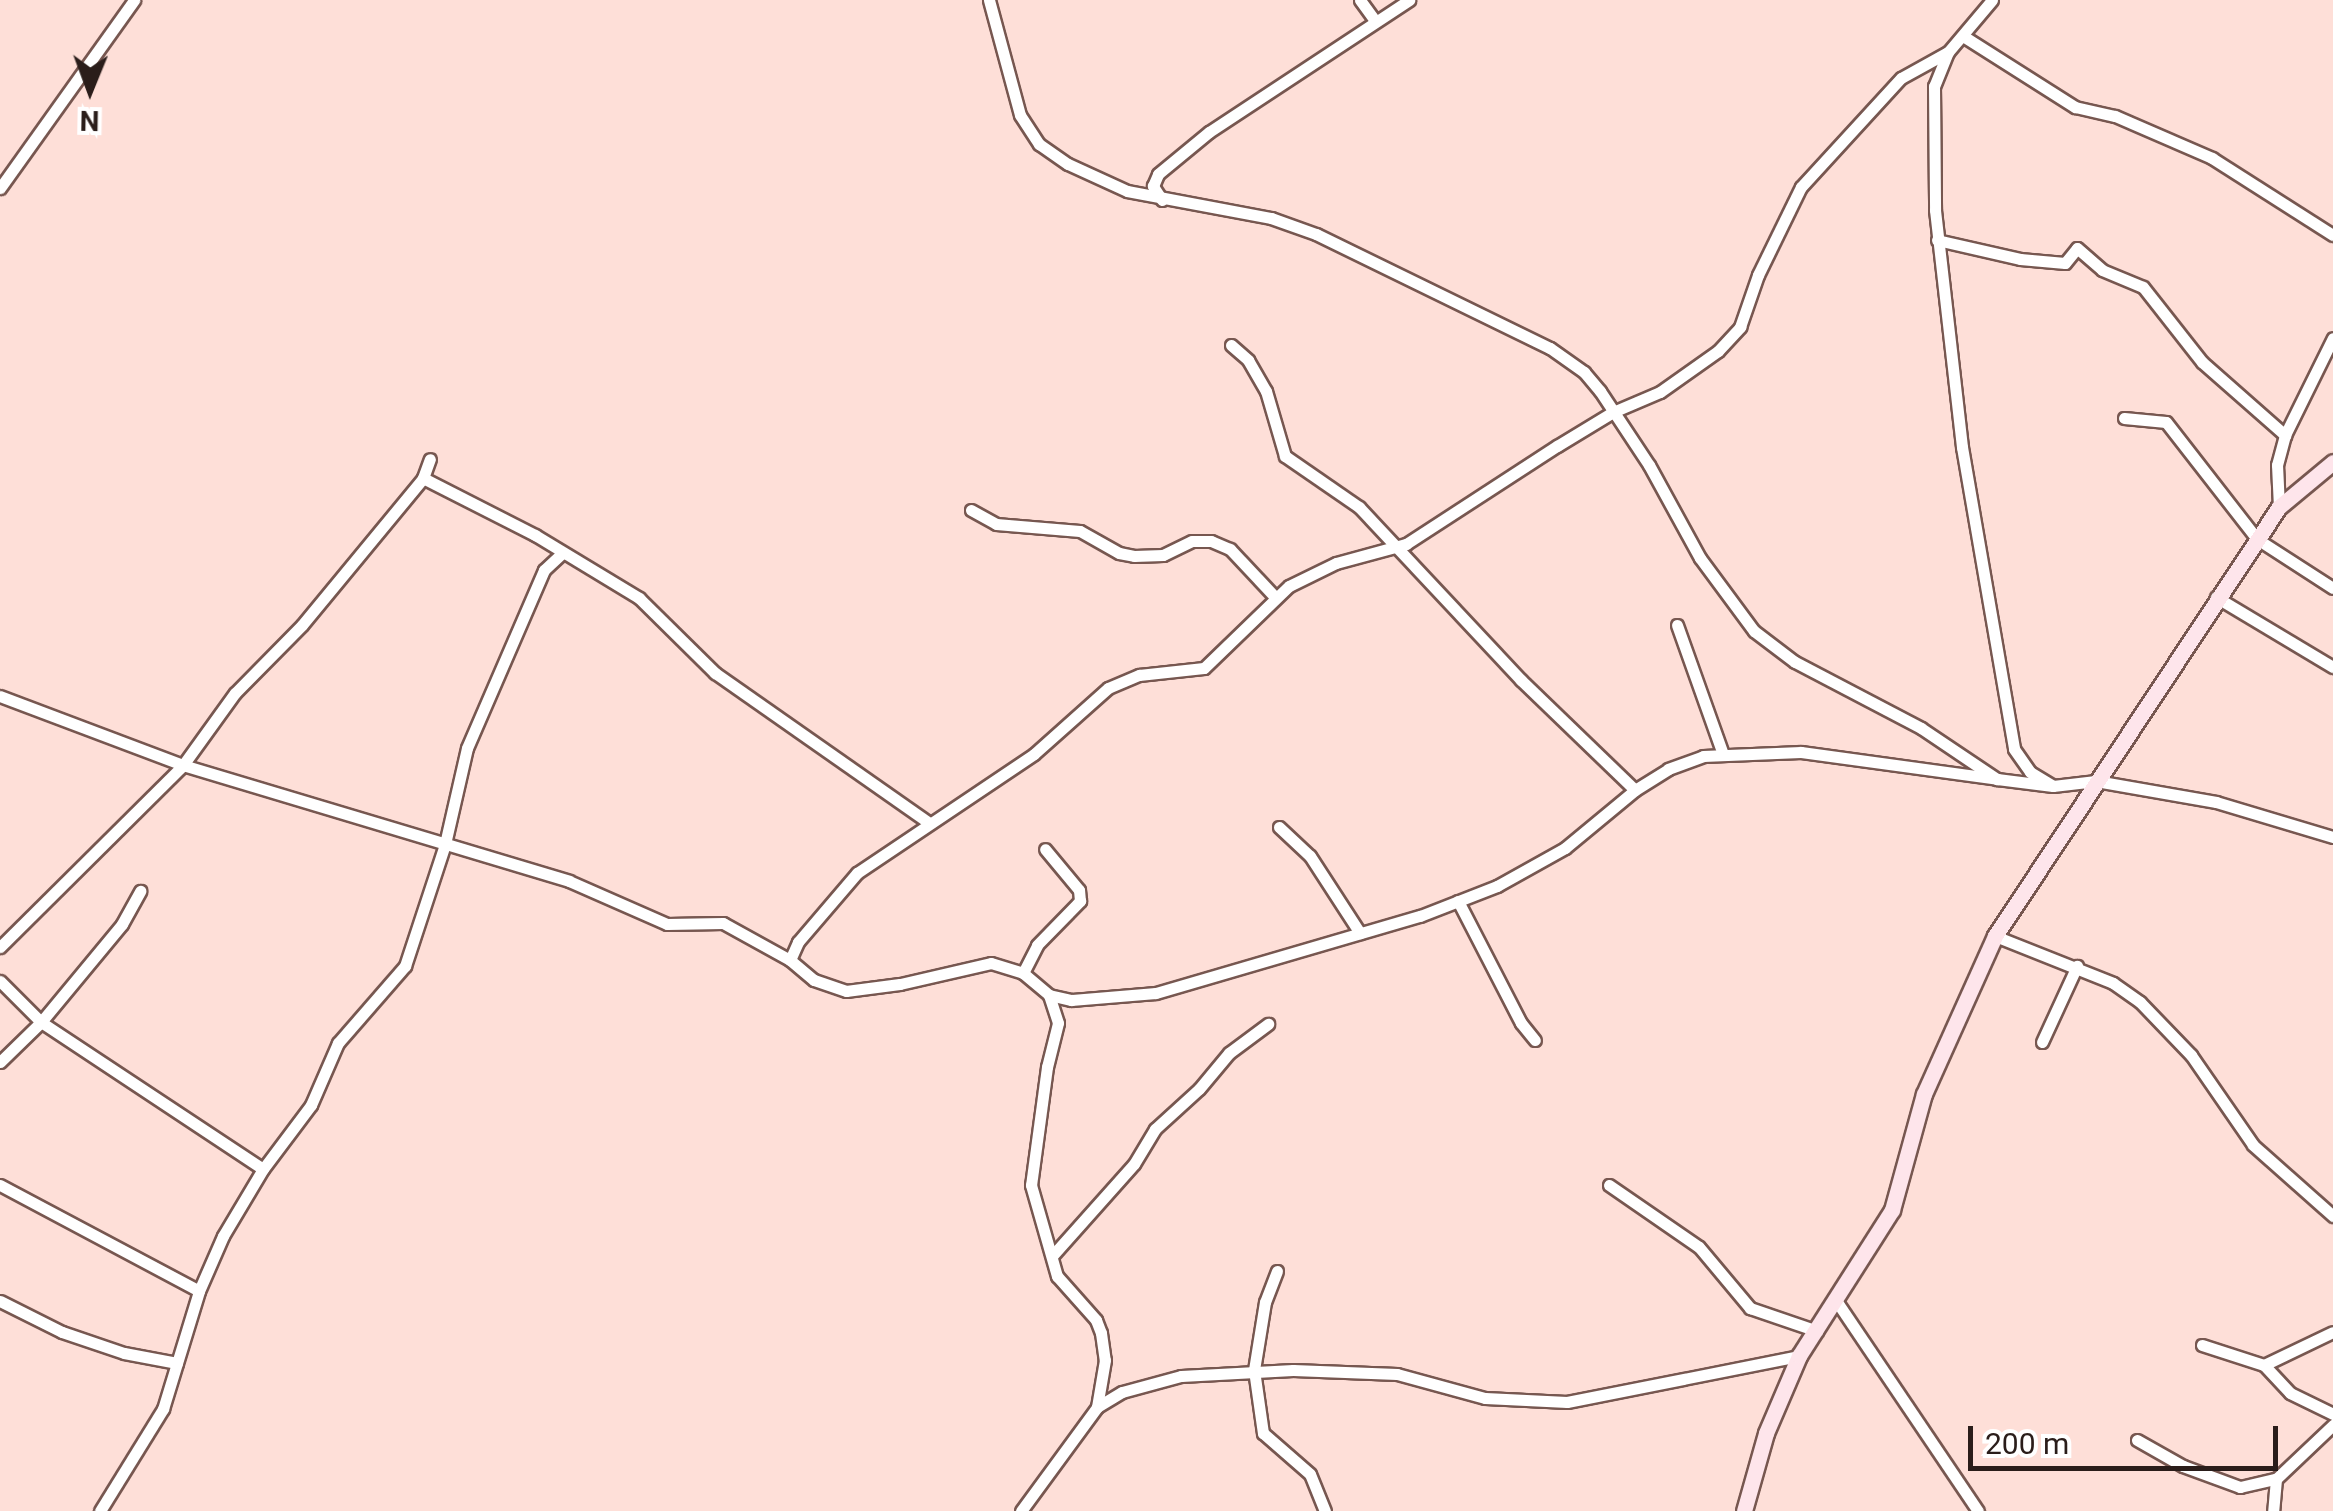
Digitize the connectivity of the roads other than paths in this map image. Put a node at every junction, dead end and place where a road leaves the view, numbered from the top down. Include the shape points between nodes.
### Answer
1 (134, 0) edge
2 (989, 0) edge
3 (1360, 0) edge
4 (1409, 0) edge
5 (1992, 0) edge
6 (1374, 20) junction
7 (1964, 36) junction
8 (1948, 52) junction
9 (0, 188) edge
10 (1162, 200) junction
11 (2333, 236) edge
12 (1937, 240) junction
13 (2333, 338) edge
14 (1231, 345) dead end
15 (1613, 412) junction
16 (2124, 418) dead end
17 (2285, 435) junction
18 (430, 458) dead end
19 (2332, 466) edge
20 (423, 478) junction
21 (2279, 507) junction
22 (971, 510) dead end
23 (2257, 539) junction
24 (1397, 548) junction
25 (562, 553) junction
26 (2333, 588) edge
27 (1275, 597) junction
28 (2216, 597) junction
29 (1677, 625) dead end
30 (2333, 667) edge
31 (0, 696) edge
32 (1723, 754) junction
33 (184, 765) junction
34 (1997, 780) junction
35 (2096, 781) junction
36 (2054, 786) junction
37 (1635, 790) junction
38 (928, 822) junction
39 (1279, 827) dead end
40 (2333, 837) edge
41 (445, 844) junction
42 (1045, 849) dead end
43 (140, 891) dead end
44 (1458, 901) junction
45 (1360, 933) junction
46 (1995, 936) junction
47 (0, 947) edge
48 (790, 960) junction
49 (2077, 966) junction
50 (1023, 973) junction
51 (0, 982) edge
52 (1049, 996) junction
53 (41, 1022) junction
54 (1268, 1024) dead end
55 (1536, 1040) dead end
56 (2042, 1042) dead end
57 (0, 1062) edge
58 (263, 1169) junction
59 (0, 1185) edge
60 (1609, 1185) dead end
61 (2333, 1216) edge
62 (1052, 1256) junction
63 (1276, 1271) dead end
64 (199, 1291) junction
65 (0, 1301) edge
66 (1837, 1302) junction
67 (1817, 1331) junction
68 (2333, 1332) edge
69 (2202, 1346) dead end
70 (1799, 1356) junction
71 (177, 1363) junction
72 (2264, 1365) junction
73 (1254, 1370) junction
74 (1098, 1407) junction
75 (2333, 1414) edge
76 (2333, 1425) edge
77 (2137, 1440) dead end
78 (2276, 1479) junction
79 (100, 1511) edge
80 (1022, 1511) edge
81 (1325, 1511) edge
82 (1744, 1511) edge
83 (1978, 1511) edge
84 (2273, 1511) edge

1 - 9 street
2 - 10 street via 1027,132 1068,164
3 - 6 street
4 - 6 street
5 - 7 street
6 - 10 street via 1158,174 1153,186
7 - 8 street
7 - 11 street via 2076,107 2212,158
8 - 12 street via 1934,86
8 - 15 street via 1902,78 1800,187 1732,340 1660,392
10 - 15 street via 1271,218 1455,299 1584,372
12 - 17 street via 2065,263 2077,248 2102,270 2143,287 2202,362
12 - 36 street via 2005,711 2014,749 2030,772
13 - 17 street
14 - 24 street via 1266,390 1285,456 1358,506
15 - 24 street
15 - 34 street via 1700,558 1754,631
16 - 23 street via 2166,422
17 - 21 street via 2277,465
18 - 20 street
19 - 21 main road
20 - 25 street
20 - 33 street via 302,625 235,693
21 - 23 main road
22 - 27 street via 996,524 1080,531 1134,556 1164,556 1192,541 1212,541 1230,548
23 - 26 street
23 - 28 main road
24 - 27 street via 1336,563
24 - 37 street
25 - 38 street via 640,598 715,673
25 - 41 street via 544,570 467,748
27 - 38 street via 1204,668 1121,680 1034,754
28 - 30 street
28 - 35 main road
29 - 32 street
31 - 33 street
32 - 34 street via 1801,752
32 - 37 street via 1668,769
33 - 41 street
33 - 47 street
34 - 36 street
35 - 36 street
35 - 40 street via 2216,802
35 - 46 main road
37 - 44 street via 1565,848
38 - 48 street via 857,873
39 - 45 street via 1310,856
41 - 48 street via 569,881 667,924 723,923
41 - 58 street via 404,966 338,1043 311,1105
42 - 50 street via 1079,890 1080,901 1037,945
43 - 53 street via 122,924
44 - 45 street
44 - 55 street
45 - 52 street via 1156,993
46 - 49 street
46 - 66 main road via 1924,1094 1892,1210
48 - 50 street via 814,980 846,991 991,962
49 - 56 street
49 - 61 street via 2114,983 2169,1030 2254,1145
50 - 52 street
51 - 53 street
52 - 62 street via 1058,1023 1031,1186
53 - 57 street
53 - 58 street
54 - 62 street via 1229,1053 1155,1129 1134,1164
58 - 64 street
59 - 64 street
60 - 67 street via 1698,1247 1750,1308
62 - 74 street via 1057,1276 1101,1334 1105,1360
63 - 73 street
64 - 71 street
65 - 71 street via 62,1332
66 - 67 main road
66 - 83 street
67 - 70 main road
68 - 72 street
69 - 72 street
70 - 73 street via 1594,1400 1552,1402 1486,1398 1398,1374
70 - 82 main road via 1766,1433
71 - 79 street via 163,1410
72 - 75 street via 2290,1393
73 - 74 street via 1147,1384
73 - 81 street via 1262,1433 1310,1474
74 - 80 street
76 - 78 street
77 - 78 street via 2240,1487
78 - 84 street

